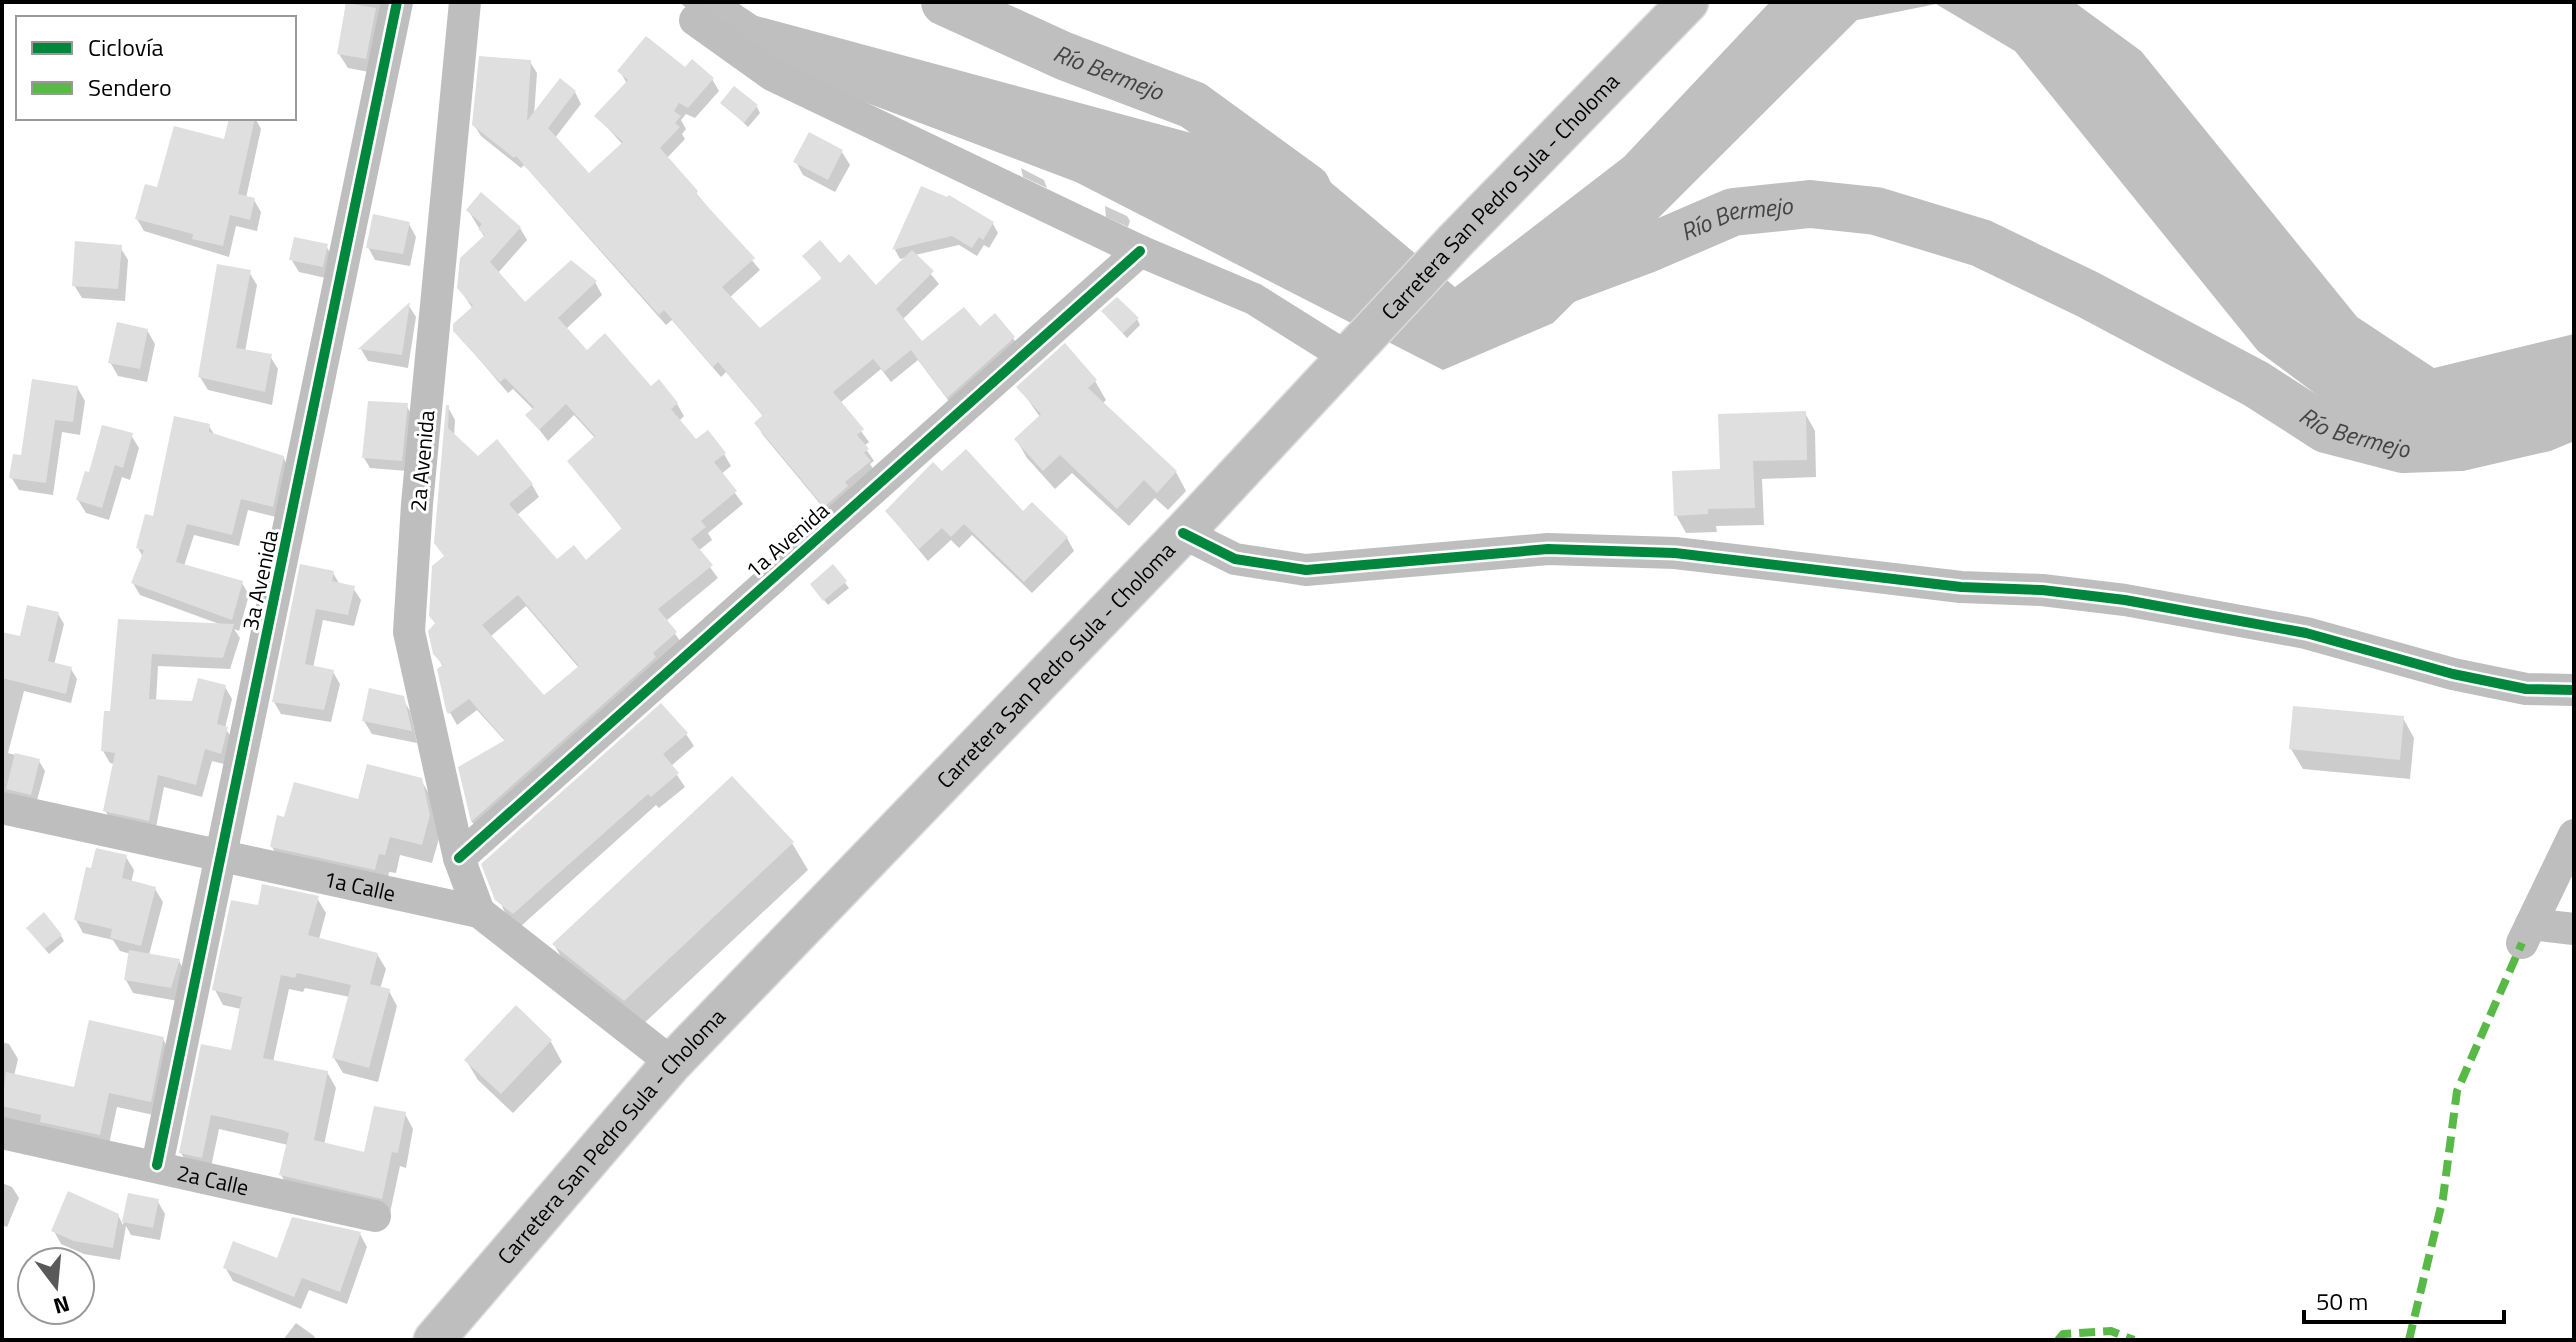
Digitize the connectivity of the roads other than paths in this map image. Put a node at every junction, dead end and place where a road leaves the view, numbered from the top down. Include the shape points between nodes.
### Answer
1 (397, 2) edge
2 (465, 2) edge
3 (1688, 2) edge
4 (695, 20) dead end
5 (1140, 251) junction
6 (1350, 352) junction
7 (1183, 533) junction
8 (2574, 690) edge
9 (2, 808) edge
10 (2574, 835) edge
11 (224, 856) junction
12 (459, 858) junction
13 (479, 912) junction
14 (2574, 929) edge
15 (672, 1063) junction
16 (2, 1133) edge
17 (157, 1165) junction
18 (375, 1216) dead end
19 (434, 1340) edge

1 - 11 street, 3a Avenida
2 - 12 street, 2a Avenida via 409,632
3 - 6 main road, Carretera San Pedro Sula - Choloma
4 - 5 street via 772,75
5 - 6 street via 1254,299 1332,348
5 - 12 street, 1a Avenida
6 - 7 main road, Carretera San Pedro Sula - Choloma
7 - 8 street via 1235,559 1306,570 1548,549 1675,553 1961,587 2042,590 2306,633 2526,689
7 - 15 main road, Carretera San Pedro Sula - Choloma
9 - 11 street, 1a Calle
10 - 14 street via 2526,934
11 - 13 street, 1a Calle
11 - 17 street, 3a Avenida
12 - 13 street, 2a Avenida
13 - 15 street, 1a Calle
15 - 19 main road, Carretera San Pedro Sula - Choloma
16 - 17 street, 2a Calle
17 - 18 street, 2a Calle

